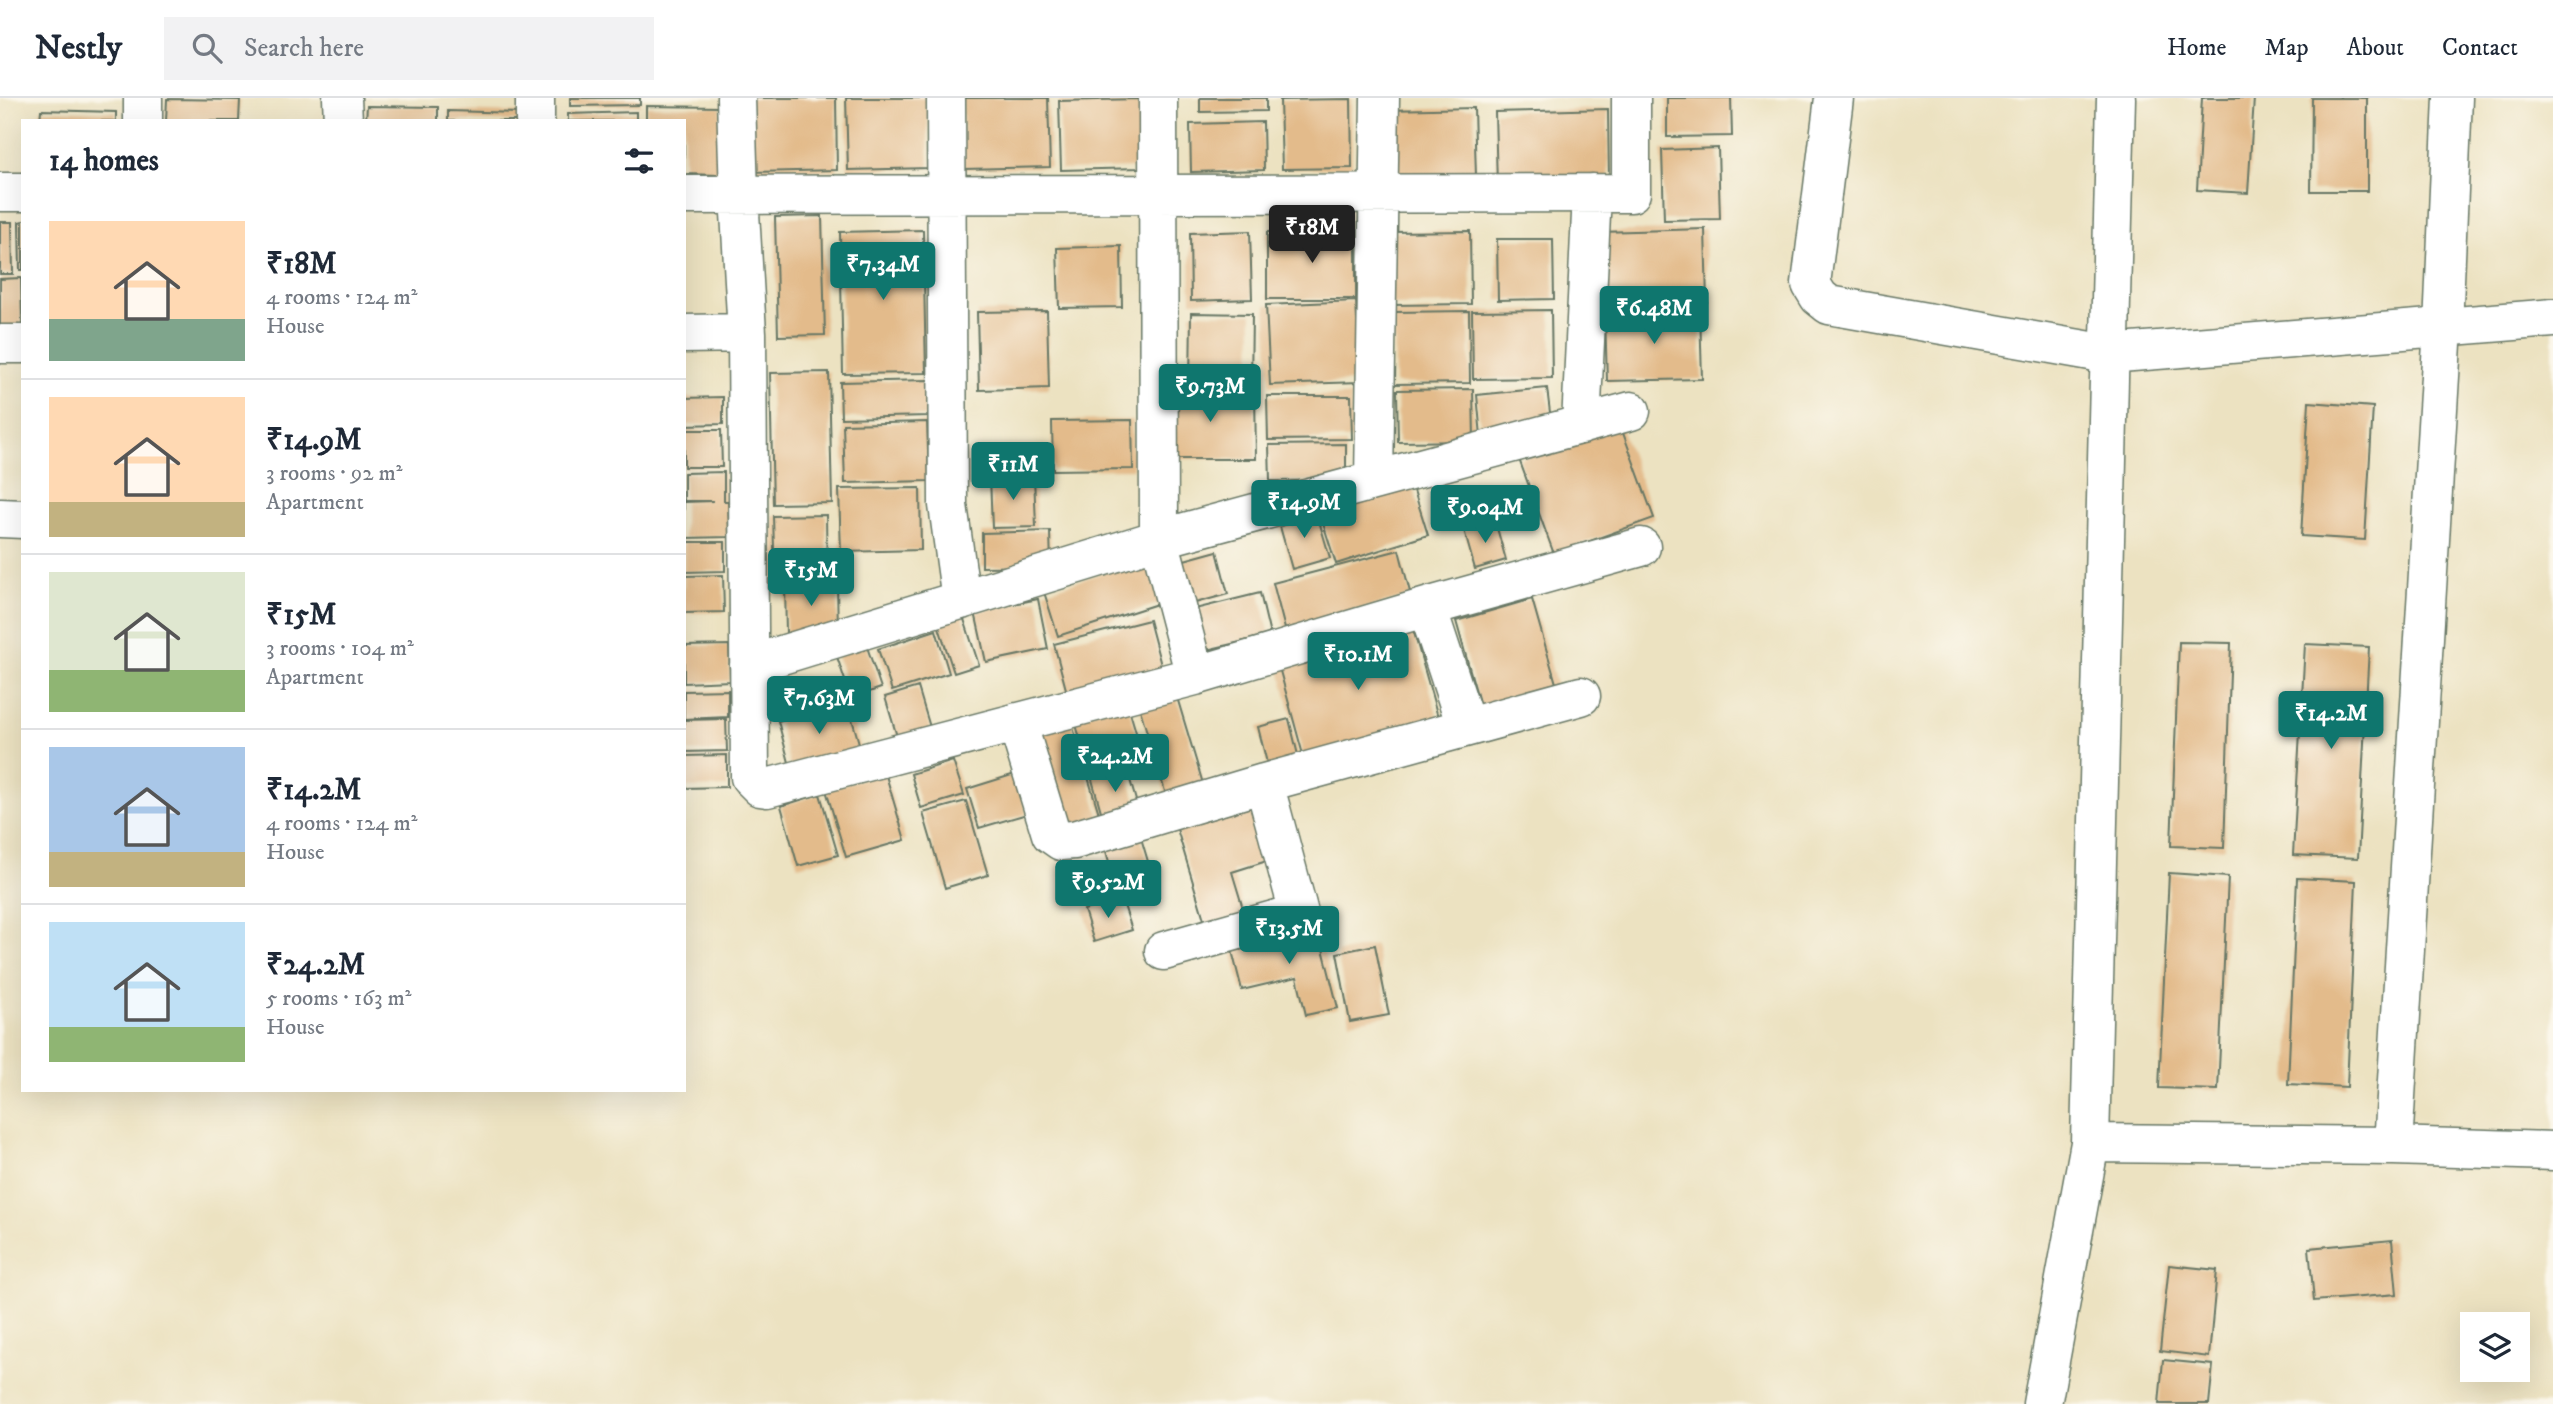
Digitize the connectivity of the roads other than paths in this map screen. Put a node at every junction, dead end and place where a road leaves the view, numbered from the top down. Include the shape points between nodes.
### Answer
1 (143, 98) edge
2 (342, 98) edge
3 (535, 98) edge
4 (736, 98) edge
5 (946, 98) edge
6 (1158, 98) edge
7 (1380, 98) edge
8 (1631, 98) edge
9 (1834, 98) edge
10 (2116, 98) edge
11 (2453, 98) edge
12 (143, 119) edge
13 (342, 119) edge
14 (535, 119) edge
15 (0, 192) edge
16 (21, 192) edge
17 (1158, 192) junction
18 (1379, 192) junction
19 (1592, 193) junction
20 (946, 194) junction
21 (686, 195) edge
22 (739, 195) junction
23 (2553, 318) edge
24 (2444, 327) junction
25 (747, 333) junction
26 (686, 334) edge
27 (0, 344) edge
28 (21, 344) edge
29 (2108, 354) junction
30 (1631, 411) dead end
31 (1581, 425) junction
32 (1374, 480) junction
33 (0, 518) edge
34 (21, 519) edge
35 (1159, 539) junction
36 (1641, 547) dead end
37 (961, 600) junction
38 (1427, 607) junction
39 (749, 665) junction
40 (1195, 676) junction
41 (1581, 696) dead end
42 (1017, 722) junction
43 (1466, 726) junction
44 (1265, 783) junction
45 (1164, 951) dead end
46 (2090, 1143) junction
47 (2393, 1146) junction
48 (2553, 1151) edge
49 (2042, 1404) edge

1 - 12 street
2 - 13 street
3 - 14 street
4 - 22 street
5 - 20 street
6 - 17 street
7 - 18 street
8 - 19 street via 1631,193
9 - 29 street via 1811,284 1819,297 1829,305
10 - 29 street
11 - 24 street
15 - 16 street
17 - 18 street
17 - 20 street
17 - 35 street
18 - 19 street
18 - 32 street
19 - 31 street
20 - 22 street
20 - 37 street via 948,505
21 - 22 street
22 - 25 street
23 - 24 street
24 - 29 street
24 - 47 street
25 - 26 street
25 - 39 street
27 - 28 street
29 - 46 street
30 - 31 street
31 - 32 street
32 - 35 street
33 - 34 street
35 - 37 street
35 - 40 street
36 - 38 street
37 - 39 street
38 - 40 street
38 - 43 street
39 - 42 street via 750,777 760,787
40 - 42 street
41 - 43 street
42 - 44 street via 1051,834 1061,841
43 - 44 street
44 - 45 street via 1299,913
46 - 47 street
46 - 49 street
47 - 48 street

